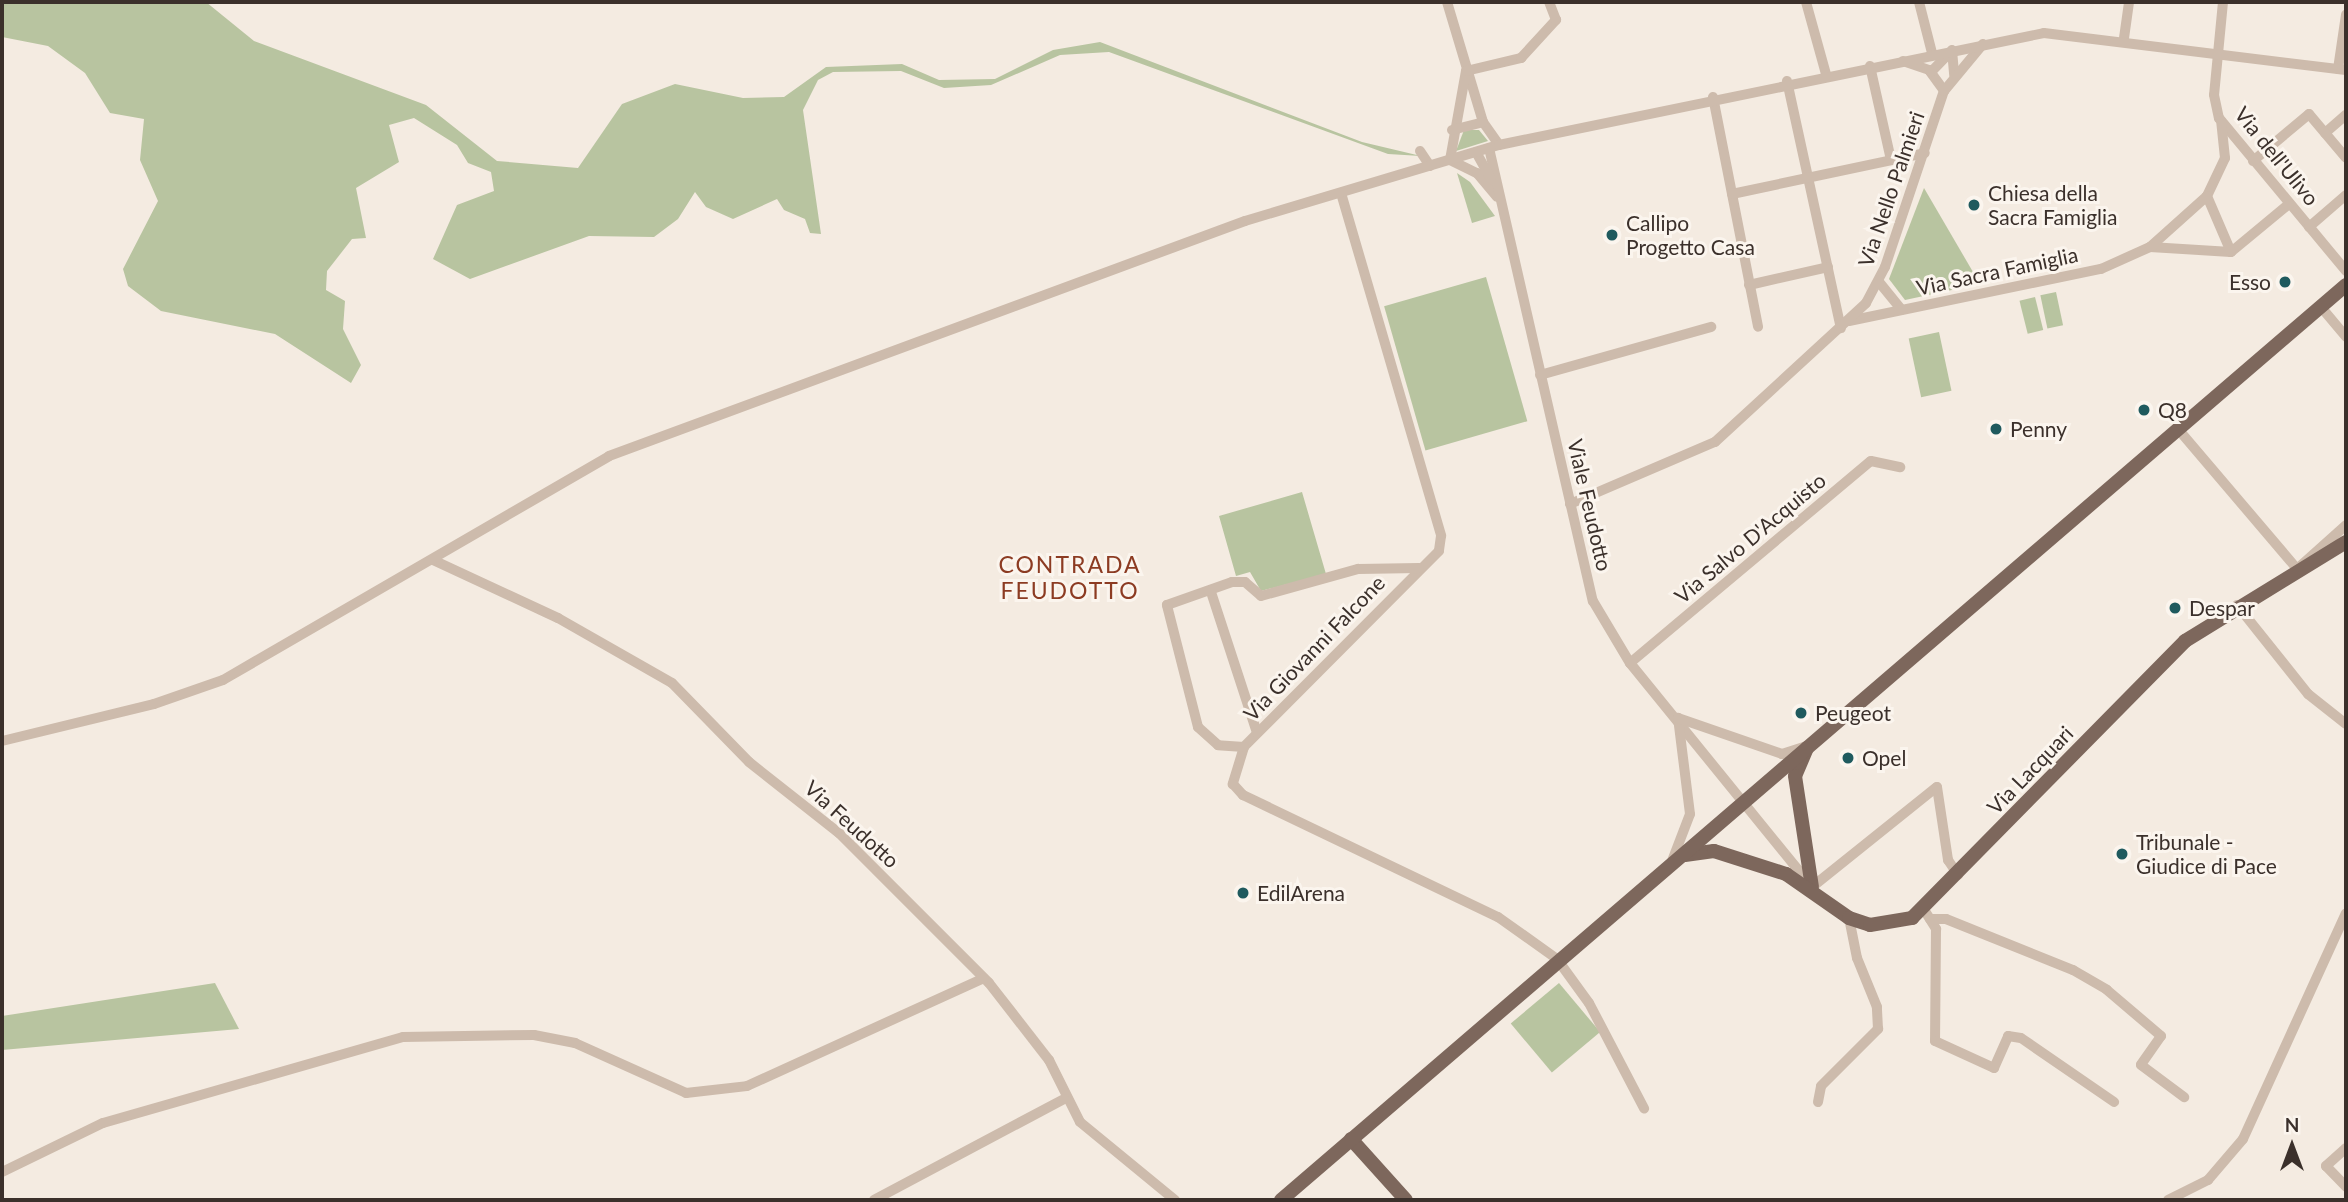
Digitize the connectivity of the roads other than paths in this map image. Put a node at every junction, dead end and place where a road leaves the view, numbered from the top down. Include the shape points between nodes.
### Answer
1 (1447, 2) edge
2 (1549, 2) edge
3 (1806, 2) edge
4 (1919, 2) edge
5 (2129, 2) edge
6 (2223, 2) edge
7 (2346, 15) edge
8 (2124, 38) junction
9 (1983, 44) junction
10 (1952, 50) junction
11 (2218, 52) junction
12 (1932, 53) junction
13 (1897, 60) junction
14 (1870, 66) junction
15 (2342, 69) edge
16 (1466, 71) junction
17 (1931, 72) junction
18 (1826, 75) junction
19 (1954, 75) junction
20 (1787, 81) junction
21 (1944, 91) junction
22 (1713, 97) junction
23 (2346, 115) edge
24 (2221, 121) junction
25 (1483, 122) junction
26 (1452, 130) junction
27 (2325, 132) junction
28 (1494, 146) junction
29 (1420, 151) dead end
30 (1476, 152) junction
31 (1926, 153) junction
32 (2346, 158) edge
33 (1450, 160) junction
34 (1891, 160) junction
35 (2253, 161) junction
36 (1430, 166) junction
37 (1808, 177) junction
38 (1341, 193) junction
39 (1497, 193) junction
40 (1732, 194) junction
41 (2346, 195) edge
42 (2207, 196) junction
43 (2289, 204) junction
44 (2309, 227) junction
45 (2150, 247) junction
46 (2231, 252) junction
47 (1828, 267) junction
48 (2346, 271) edge
49 (1879, 282) junction
50 (1749, 285) junction
51 (2346, 285) edge
52 (2321, 307) junction
53 (1902, 310) junction
54 (1845, 324) junction
55 (1711, 327) dead end
56 (1758, 327) dead end
57 (2346, 337) edge
58 (1540, 375) junction
59 (2178, 429) junction
60 (1900, 467) dead end
61 (1570, 504) junction
62 (2346, 525) edge
63 (2346, 542) edge
64 (433, 559) junction
65 (1419, 568) junction
66 (2297, 569) junction
67 (1211, 592) junction
68 (2237, 605) junction
69 (1630, 663) junction
70 (1678, 718) junction
71 (2346, 724) edge
72 (1257, 733) junction
73 (2, 741) edge
74 (1808, 746) junction
75 (1244, 747) junction
76 (1754, 820) joint
77 (1672, 861) junction
78 (1958, 875) junction
79 (1812, 887) junction
80 (2346, 913) edge
81 (1926, 914) junction
82 (1849, 918) junction
83 (1557, 959) junction
84 (984, 978) junction
85 (2184, 1097) dead end
86 (1064, 1099) junction
87 (1818, 1102) dead end
88 (2114, 1102) dead end
89 (1644, 1108) dead end
90 (1351, 1139) junction
91 (2346, 1148) edge
92 (2, 1172) edge
93 (2346, 1187) edge
94 (874, 1200) edge
95 (1174, 1200) edge
96 (1281, 1200) edge
97 (1406, 1200) edge
98 (2168, 1200) edge

1 - 16 street
2 - 16 street via 1556,20 1521,58
3 - 18 street
4 - 12 street
5 - 8 street
6 - 11 street, Via dell'Ulivo
7 - 15 street
8 - 9 street via 2044,33
8 - 11 street
9 - 10 street
9 - 19 street, Via Nello Palmieri
10 - 12 street
10 - 17 street
10 - 19 street
11 - 15 street
11 - 24 street, Via dell'Ulivo via 2214,95
12 - 13 street
13 - 14 street
13 - 17 street
14 - 18 street
14 - 34 street
16 - 25 street
16 - 26 street
17 - 21 street
18 - 20 street
19 - 21 street, Via Nello Palmieri
20 - 22 street
20 - 37 street
21 - 31 street, Via Nello Palmieri
22 - 28 street
22 - 40 street
23 - 27 street
24 - 35 street, Via dell'Ulivo
24 - 42 street via 2225,158
25 - 26 street
25 - 28 street
26 - 33 street
27 - 32 street
27 - 35 street via 2309,114
28 - 30 street
28 - 39 street
29 - 36 street
30 - 33 street
30 - 39 street
31 - 34 street
31 - 49 street, Via Nello Palmieri
33 - 36 street
33 - 39 street via 1477,173
34 - 37 street
35 - 43 street, Via dell'Ulivo
36 - 38 street
37 - 40 street
37 - 47 street
38 - 64 street via 1245,221 609,456
38 - 65 street, Via Giovanni Falcone via 1441,536 1439,551
39 - 58 street, Viale Feudotto
40 - 50 street
41 - 44 street
42 - 45 street, Via Sacra Famiglia
42 - 46 street
43 - 44 street, Via dell'Ulivo
43 - 46 street
44 - 48 street, Via dell'Ulivo
45 - 46 street, Via Sacra Famiglia
45 - 53 street, Via Sacra Famiglia via 2101,269
47 - 50 street
47 - 54 street
49 - 53 street
49 - 54 street, Via Nello Palmieri
50 - 56 street
51 - 52 main road
52 - 57 street
52 - 59 main road
53 - 54 street, Via Sacra Famiglia
54 - 61 street, Via Nello Palmieri via 1715,442
55 - 58 street
58 - 61 street, Viale Feudotto
59 - 66 street
59 - 74 main road
60 - 69 street, Via Salvo D'Acquisto via 1871,461
61 - 69 street, Viale Feudotto via 1593,601
62 - 66 street
63 - 66 main road, Via Lacquari
64 - 73 street via 223,680 154,704
64 - 84 street, Via Feudotto via 558,618 672,683 749,762 839,833
65 - 67 street via 1358,569 1261,596 1245,582
65 - 72 street, Via Giovanni Falcone
66 - 68 main road, Via Lacquari
67 - 72 street
67 - 75 street via 1167,605 1198,727 1218,746
68 - 71 street via 2308,694
68 - 78 main road, Via Lacquari via 2185,641
69 - 70 street, Viale Feudotto
70 - 74 street via 1782,754
70 - 76 street, Viale Feudotto
70 - 77 street via 1690,814
72 - 75 street, Via Giovanni Falcone
74 - 77 main road
74 - 79 main road via 1795,776
75 - 83 street, Via Giovanni Falcone via 1233,784 1243,795 1498,917
76 - 79 street, Via Lacquari
77 - 79 main road via 1714,851
77 - 83 main road
78 - 79 street via 1948,860 1937,787
78 - 81 main road, Via Lacquari
79 - 82 main road, Via Lacquari
80 - 98 street via 2243,1139 2208,1180
81 - 82 main road, Via Lacquari via 1889,926
81 - 85 street via 2073,970 2107,990 2161,1036 2141,1065
81 - 88 street via 1936,929 1935,1041 1994,1068 2008,1036 2021,1038
82 - 87 street via 1857,958 1877,1007 1878,1029 1821,1086
83 - 89 street via 1601,1023
83 - 90 main road
84 - 86 street, Via Feudotto via 1049,1060
84 - 92 street via 747,1086 686,1093 575,1043 534,1035 403,1037 103,1123
86 - 94 street
86 - 95 street, Via Feudotto via 1080,1122
90 - 96 main road
90 - 97 main road
91 - 93 street via 2326,1166

